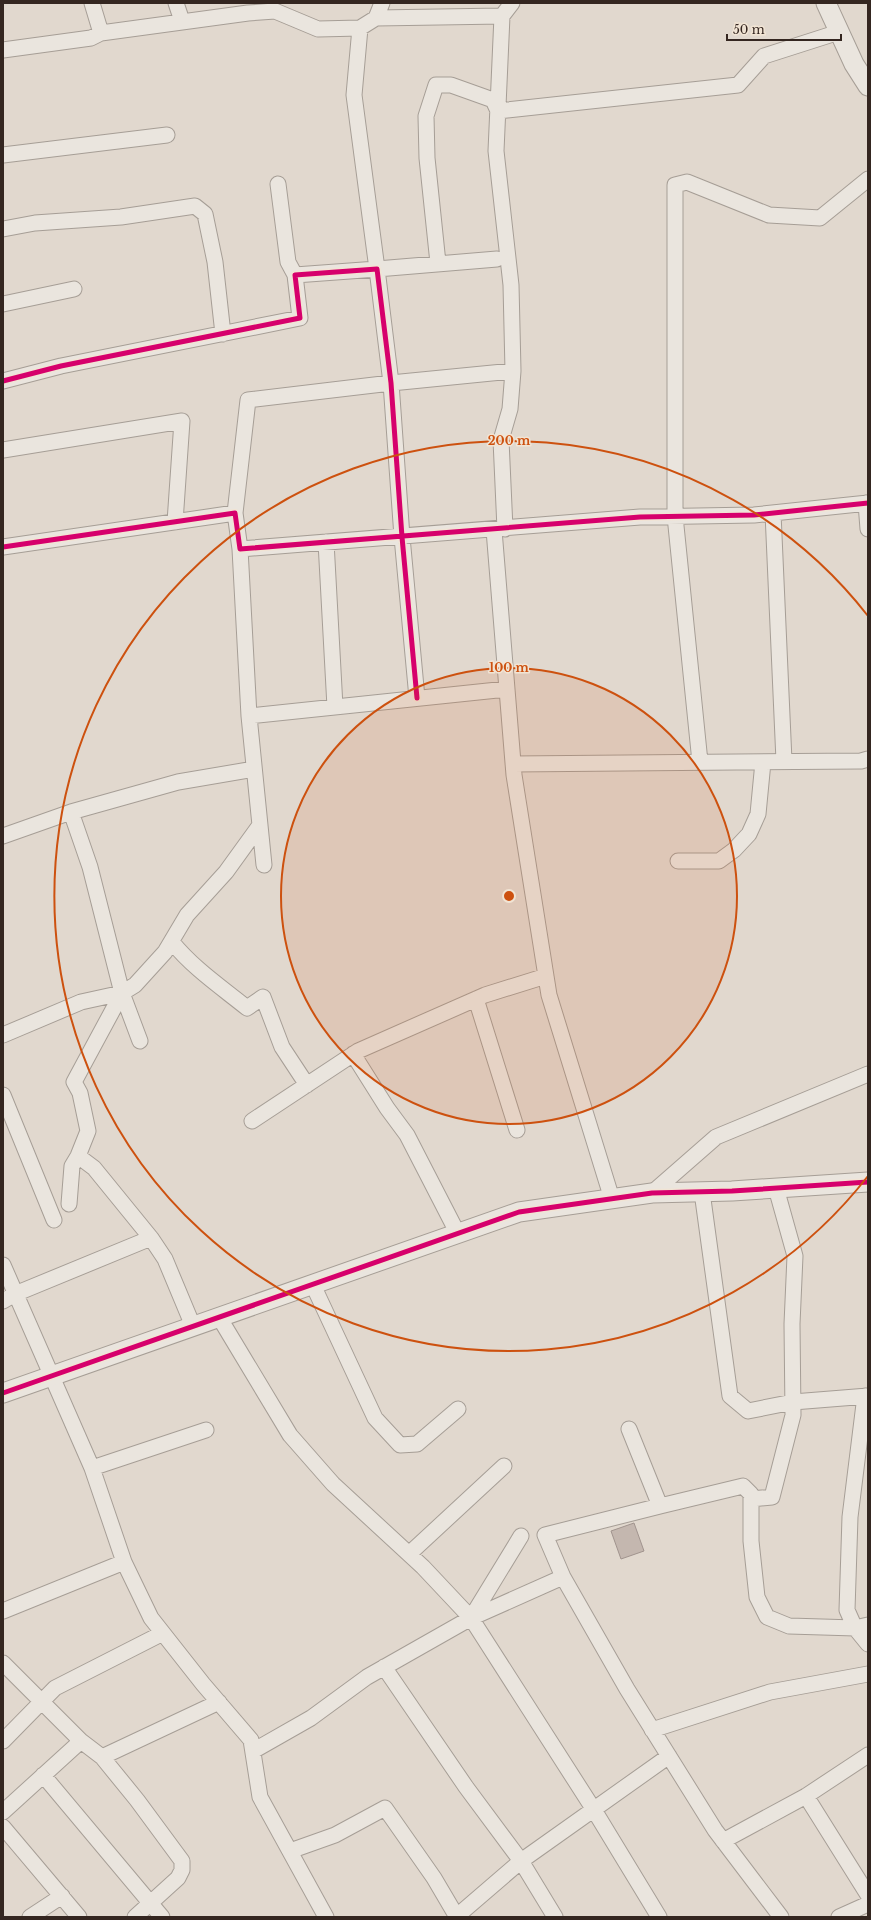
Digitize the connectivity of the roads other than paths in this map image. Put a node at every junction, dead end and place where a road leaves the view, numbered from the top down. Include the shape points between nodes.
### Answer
1 (92, 3) edge
2 (176, 3) edge
3 (382, 3) edge
4 (512, 3) edge
5 (826, 3) edge
6 (502, 16) junction
7 (376, 18) junction
8 (182, 22) junction
9 (360, 28) junction
10 (839, 32) junction
11 (101, 33) junction
12 (3, 50) edge
13 (868, 86) edge
14 (498, 111) junction
15 (167, 135) dead end
16 (3, 155) edge
17 (868, 179) edge
18 (278, 184) dead end
19 (3, 229) edge
20 (497, 260) dead end
21 (438, 263) junction
22 (377, 269) junction
23 (295, 275) junction
24 (74, 289) dead end
25 (3, 304) edge
26 (223, 334) junction
27 (513, 371) junction
28 (3, 380) edge
29 (391, 383) junction
30 (3, 450) edge
31 (867, 503) edge
32 (773, 512) junction
33 (235, 513) junction
34 (675, 516) junction
35 (175, 522) junction
36 (500, 529) junction
37 (868, 529) edge
38 (402, 537) junction
39 (326, 542) junction
40 (3, 547) edge
41 (240, 549) junction
42 (507, 689) junction
43 (417, 698) junction
44 (335, 707) junction
45 (249, 716) junction
46 (868, 759) edge
47 (784, 761) junction
48 (700, 762) junction
49 (763, 762) junction
50 (513, 764) junction
51 (254, 769) junction
52 (71, 812) junction
53 (260, 826) junction
54 (3, 836) edge
55 (678, 861) dead end
56 (264, 864) dead end
57 (172, 942) junction
58 (546, 976) junction
59 (122, 993) junction
60 (476, 999) junction
61 (3, 1035) edge
62 (140, 1041) dead end
63 (353, 1054) junction
64 (868, 1074) edge
65 (307, 1085) junction
66 (3, 1095) edge
67 (252, 1121) dead end
68 (517, 1130) dead end
69 (78, 1156) junction
70 (868, 1182) edge
71 (776, 1188) junction
72 (702, 1192) junction
73 (652, 1194) junction
74 (612, 1199) junction
75 (69, 1204) dead end
76 (54, 1220) dead end
77 (458, 1234) junction
78 (151, 1238) junction
79 (3, 1265) edge
80 (313, 1284) junction
81 (9, 1297) edge
82 (219, 1318) junction
83 (193, 1326) junction
84 (52, 1376) junction
85 (3, 1393) edge
86 (867, 1396) edge
87 (793, 1402) junction
88 (458, 1409) dead end
89 (629, 1429) dead end
90 (206, 1430) dead end
91 (504, 1466) dead end
92 (862, 1467) edge
93 (92, 1468) junction
94 (751, 1499) junction
95 (660, 1506) junction
96 (522, 1536) dead end
97 (410, 1554) junction
98 (124, 1562) junction
99 (563, 1577) junction
100 (3, 1611) edge
101 (471, 1618) junction
102 (862, 1626) edge
103 (163, 1633) junction
104 (868, 1644) edge
105 (3, 1663) edge
106 (384, 1667) junction
107 (868, 1674) edge
108 (41, 1701) junction
109 (219, 1702) junction
110 (652, 1730) junction
111 (81, 1740) junction
112 (3, 1741) edge
113 (253, 1751) junction
114 (868, 1755) edge
115 (669, 1756) junction
116 (102, 1757) junction
117 (43, 1775) junction
118 (806, 1796) junction
119 (594, 1810) junction
120 (3, 1812) edge
121 (3, 1826) edge
122 (723, 1841) junction
123 (290, 1851) junction
124 (521, 1861) junction
125 (868, 1895) edge
126 (62, 1896) junction
127 (151, 1902) junction
128 (868, 1904) edge
129 (30, 1917) edge
130 (79, 1917) edge
131 (135, 1917) edge
132 (162, 1917) edge
133 (326, 1917) edge
134 (457, 1917) edge
135 (555, 1917) edge
136 (659, 1917) edge
137 (781, 1917) edge
138 (839, 1917) edge

1 - 11 street
2 - 8 street
3 - 7 street
4 - 6 street
5 - 10 street
6 - 7 street
6 - 14 street
7 - 9 street
8 - 9 street via 275,11 318,28
8 - 11 street
9 - 22 street via 354,95
10 - 13 street
10 - 14 street via 764,56 738,85
11 - 12 street via 91,38
14 - 21 street via 493,100 451,85 436,85 426,116 427,158
14 - 27 street via 496,151 511,285
15 - 16 street
17 - 34 street via 820,218 769,215 687,182 675,185
18 - 23 street via 288,262
19 - 26 street via 35,223 121,217 195,206 205,214 215,262
20 - 21 street
21 - 22 street
22 - 23 street
22 - 29 street
23 - 26 street via 300,318
24 - 25 street
26 - 28 street
27 - 29 street
27 - 36 street via 510,409 501,440
29 - 33 street via 248,400
29 - 38 street
30 - 35 street via 182,421
31 - 32 street
31 - 37 street
32 - 34 street
32 - 47 street
33 - 35 street
33 - 41 street
34 - 36 street
34 - 48 street
35 - 40 street
36 - 38 street
36 - 42 street
38 - 39 street
38 - 43 street
39 - 41 street
39 - 44 street
41 - 45 street
42 - 43 street
42 - 50 street
43 - 44 street
44 - 45 street
45 - 51 street
46 - 47 street
47 - 49 street
48 - 49 street
48 - 50 street
49 - 55 street via 758,814 749,834 719,861
50 - 58 street
51 - 52 street via 178,782
51 - 53 street
52 - 54 street
52 - 59 street via 90,867
53 - 56 street
53 - 57 street via 226,872 187,915
57 - 59 street via 149,970
57 - 65 street via 204,974 247,1008 263,997 282,1047
58 - 60 street
58 - 74 street via 549,995
59 - 61 street via 81,1002
59 - 62 street
59 - 69 street via 74,1082 80,1093 88,1130
60 - 63 street
60 - 68 street
63 - 65 street
63 - 77 street via 407,1135
64 - 73 street via 716,1137
65 - 67 street
66 - 76 street
69 - 75 street via 72,1166
69 - 78 street via 94,1168
70 - 71 street
71 - 72 street
71 - 87 street via 795,1256 792,1324
72 - 73 street
72 - 87 street via 730,1396 748,1411
73 - 74 street
74 - 77 street via 519,1212
77 - 80 street
78 - 81 street
78 - 83 street via 165,1259
79 - 81 street
80 - 82 street
80 - 88 street via 375,1418 400,1445 417,1444
81 - 84 street
82 - 83 street
82 - 97 street via 290,1435 333,1484
83 - 84 street
84 - 85 street
84 - 93 street
86 - 87 street
86 - 92 street
87 - 94 street via 793,1415 772,1497
89 - 95 street
90 - 93 street
91 - 97 street
92 - 102 street via 850,1517 847,1610
93 - 98 street
94 - 95 street via 751,1494 743,1486
94 - 102 street via 751,1540 757,1597 767,1616 789,1626
95 - 99 street via 545,1535
96 - 101 street
97 - 101 street
98 - 100 street
98 - 103 street via 151,1618
99 - 101 street
99 - 110 street
101 - 106 street
101 - 119 street
102 - 104 street
103 - 108 street via 55,1688
103 - 109 street
105 - 108 street
106 - 113 street via 311,1718
106 - 124 street via 466,1787
107 - 110 street via 770,1692
108 - 111 street
108 - 112 street
109 - 113 street via 252,1740
109 - 116 street
110 - 115 street
111 - 116 street
111 - 117 street
113 - 123 street via 260,1797
114 - 118 street
115 - 119 street
115 - 122 street
116 - 127 street via 182,1861 182,1870 178,1878
117 - 120 street
117 - 127 street
118 - 122 street
118 - 125 street
119 - 124 street
119 - 136 street
121 - 126 street
122 - 137 street
123 - 133 street
123 - 134 street via 335,1835 385,1808 434,1878
124 - 134 street
124 - 135 street
126 - 129 street
126 - 130 street
127 - 131 street
127 - 132 street
128 - 138 street

